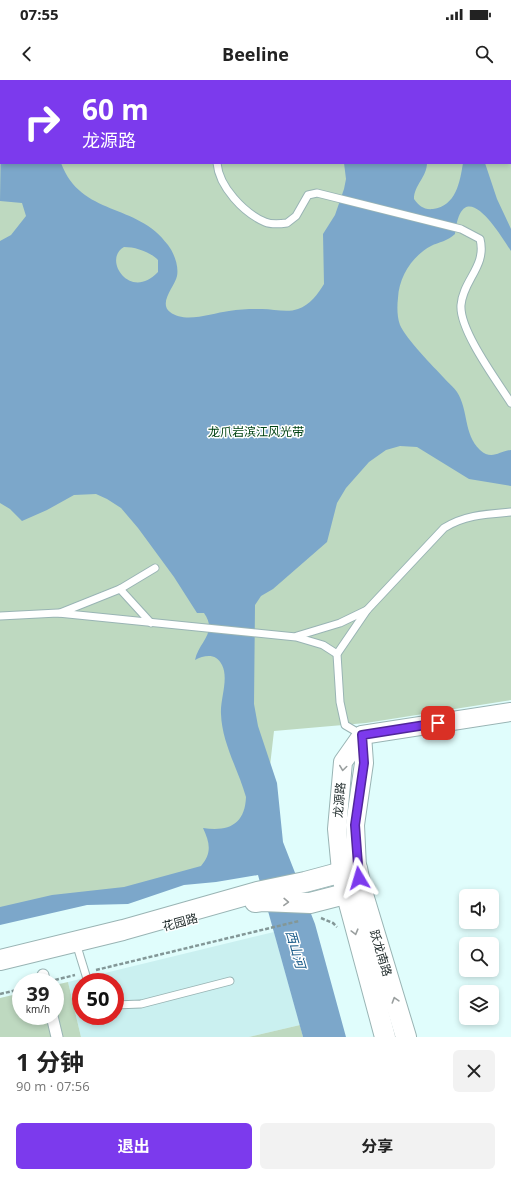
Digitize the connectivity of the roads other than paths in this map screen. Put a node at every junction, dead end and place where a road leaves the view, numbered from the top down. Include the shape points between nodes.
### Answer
1 (217, 164) edge
2 (511, 403) edge
3 (511, 512) edge
4 (155, 568) dead end
5 (120, 589) junction
6 (367, 610) junction
7 (58, 613) junction
8 (0, 616) edge
9 (151, 624) junction
10 (296, 637) junction
11 (337, 654) junction
12 (511, 712) edge
13 (362, 735) junction
14 (349, 870) junction
15 (353, 891) junction
16 (260, 896) junction
17 (77, 946) junction
18 (0, 960) edge
19 (0, 970) edge
20 (85, 973) edge
21 (230, 981) dead end
22 (124, 1005) edge
23 (54, 1025) edge
24 (57, 1037) edge
25 (385, 1037) edge
26 (406, 1037) edge

1 - 2 lane via 222,183 229,193 256,217 267,222 287,223 296,216 308,195 317,193 461,230 480,239 483,250 464,294 462,318 474,345
3 - 6 lane via 470,516 444,528
4 - 5 lane
5 - 7 lane
5 - 9 lane
6 - 10 lane via 340,623
6 - 11 lane
7 - 8 lane
7 - 9 lane
9 - 10 lane
10 - 11 lane via 323,645
11 - 13 lane via 340,702 345,725
12 - 13 street
13 - 14 street, 龙源路 via 364,763
14 - 15 main road, 跃龙南路
14 - 16 main road, 花园路
16 -> 15 main road, 花园路 via 307,911
15 -> 25 main road, 跃龙南路
26 -> 15 main road, 跃龙南路
16 - 17 main road, 花园路 via 130,928
17 - 18 main road, 花园路
17 - 19 main road, 花园路
17 - 20 lane
21 - 22 lane via 141,1004
23 - 24 street

